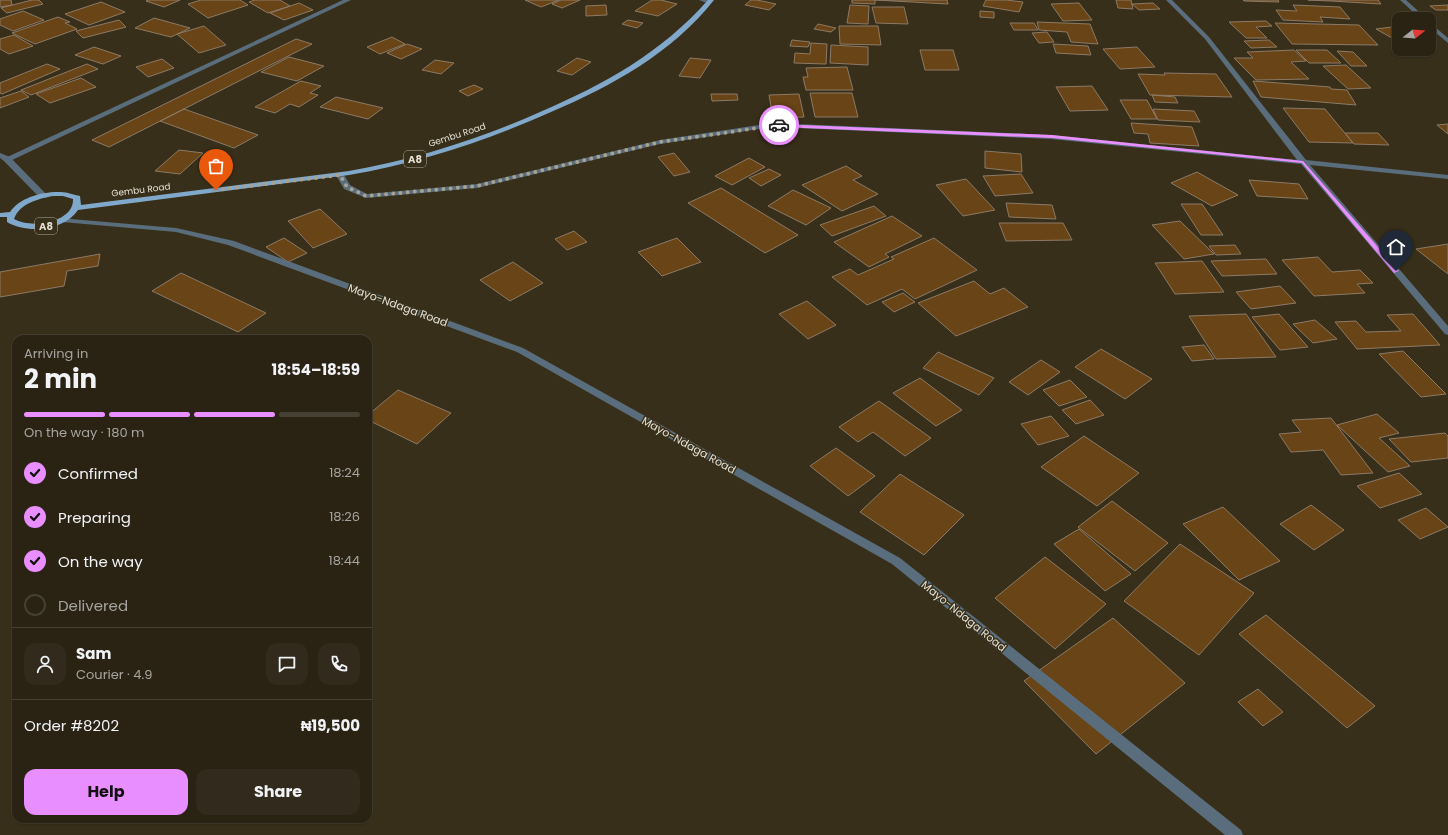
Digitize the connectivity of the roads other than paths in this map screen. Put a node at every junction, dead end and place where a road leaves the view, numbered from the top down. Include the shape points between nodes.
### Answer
1 (348, 0) edge
2 (1168, 0) edge
3 (1403, 0) edge
4 (707, 1) edge
5 (1416, 12) edge
6 (1436, 30) edge
7 (1448, 41) edge
8 (0, 155) edge
9 (7, 159) junction
10 (1303, 162) junction
11 (340, 175) junction
12 (1448, 177) edge
13 (43, 196) junction
14 (78, 208) junction
15 (11, 214) junction
16 (0, 215) edge
17 (62, 220) junction
18 (1448, 332) edge
19 (1236, 835) edge

1 - 9 street
2 - 10 street via 1207,38
3 - 5 street
4 - 11 main road, Gembu Road / A8 via 700,14 668,43 631,69 589,93 478,140 403,162
6 - 7 street
8 - 9 street
9 - 13 street
10 - 11 street via 1052,137 773,125 660,142 477,186 366,196 347,187
10 - 12 street
10 - 18 street
11 - 14 main road, Gembu Road / A8
13 - 14 main road via 71,195 77,198
13 - 15 main road via 23,203
14 - 17 main road, Gembu Road / A8
15 - 16 main road
15 - 17 main road, Gembu Road / A8 via 10,220 24,228 49,225
17 - 19 street, Mayo-Ndaga Road via 176,230 231,243 520,350 896,561

